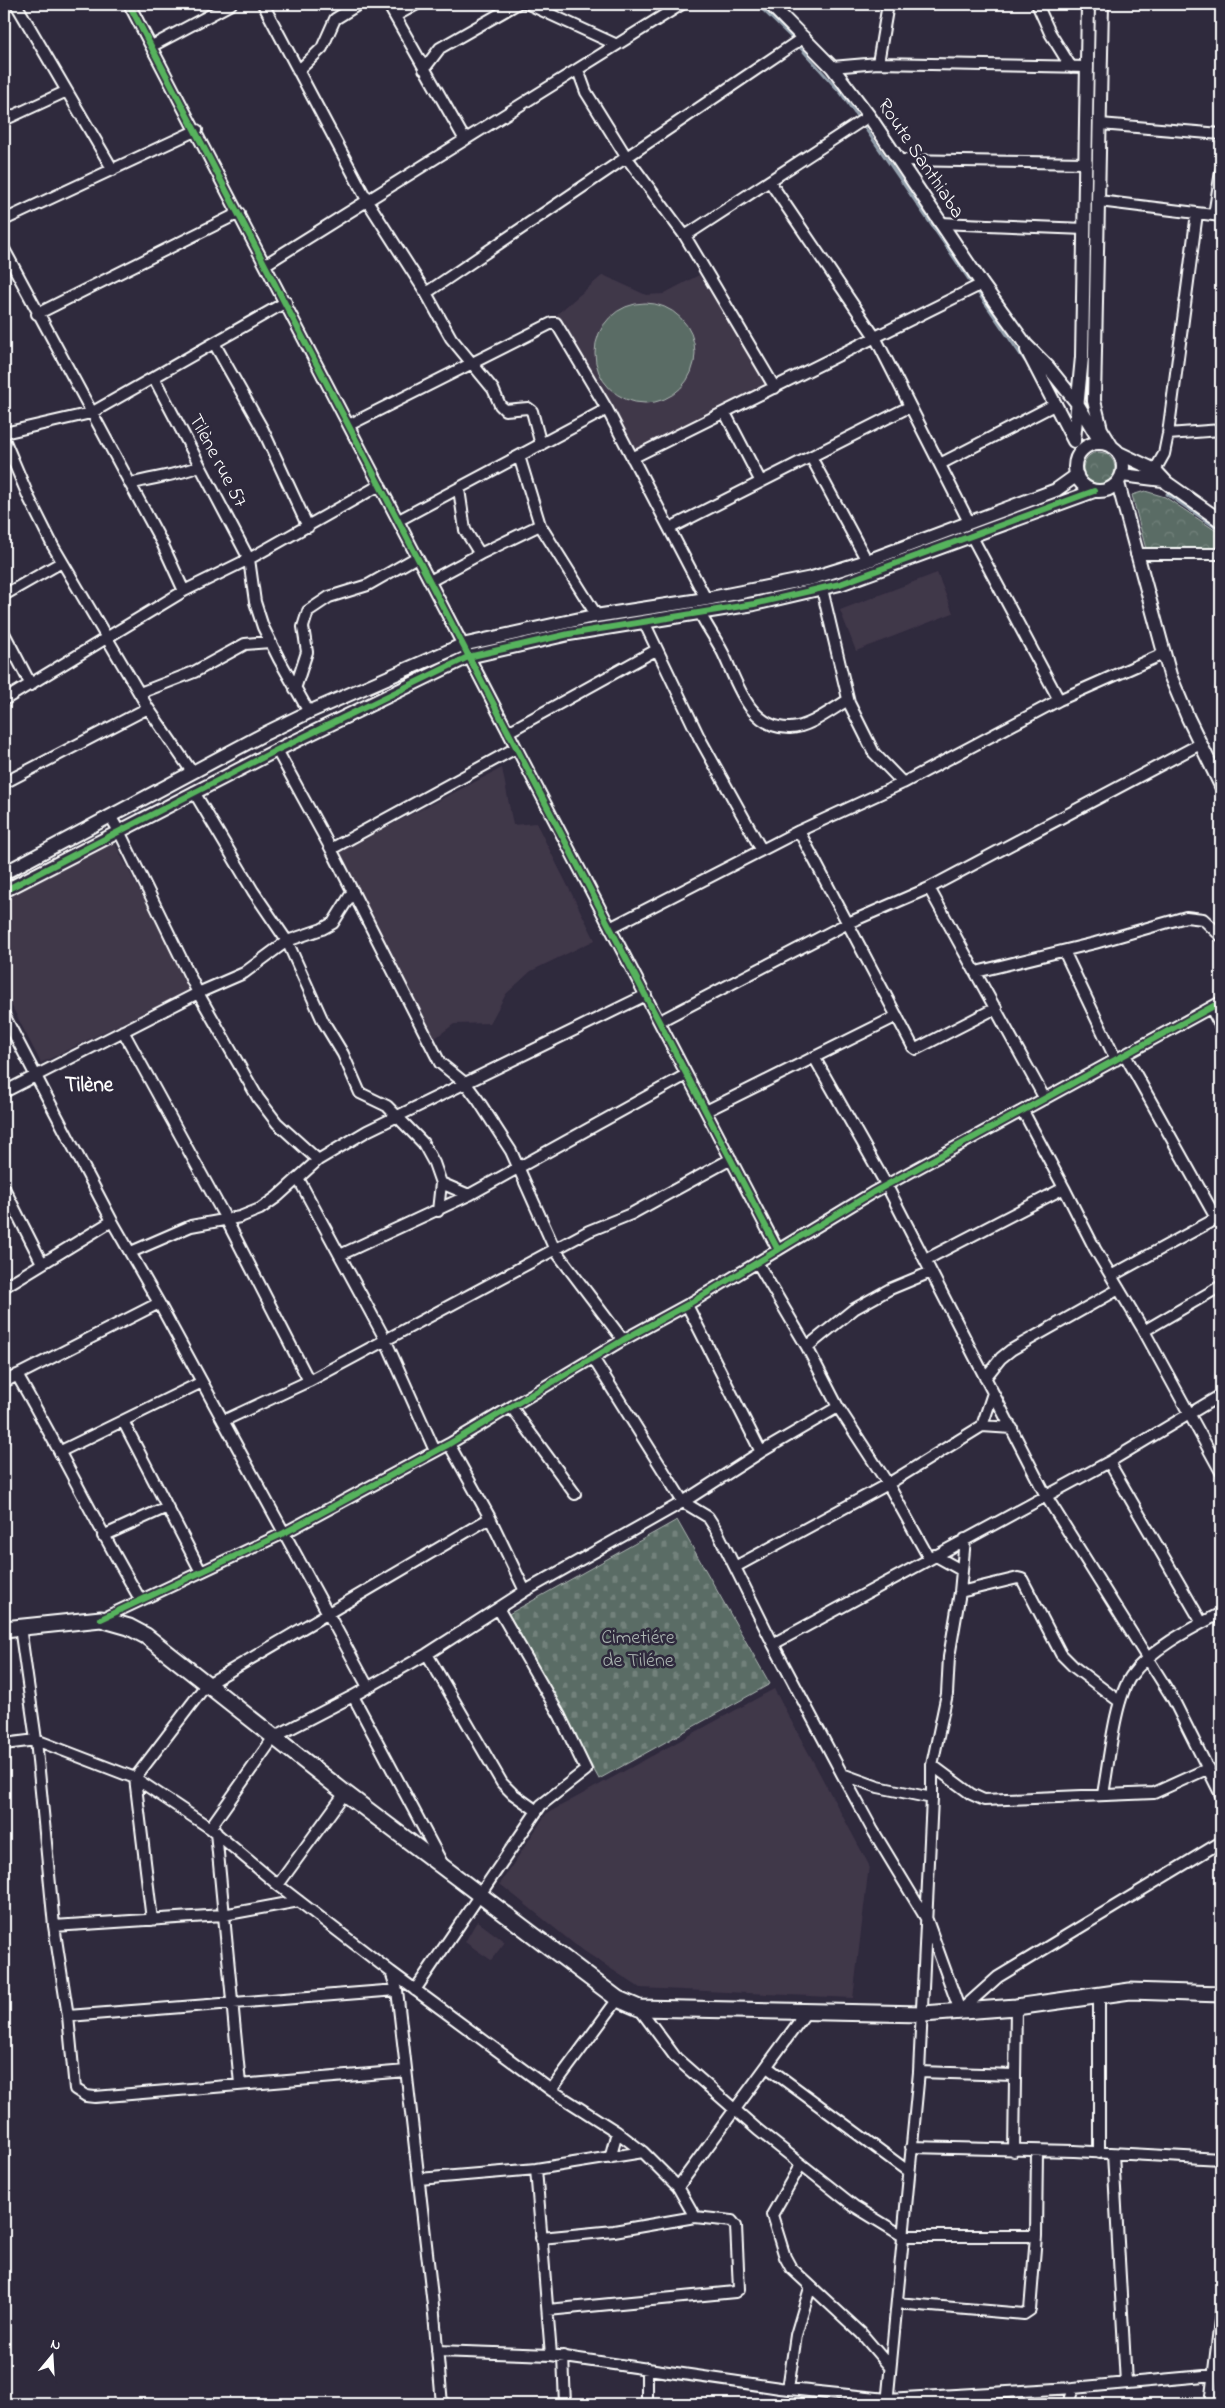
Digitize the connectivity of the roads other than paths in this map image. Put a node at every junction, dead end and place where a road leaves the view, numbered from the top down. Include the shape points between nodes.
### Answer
1 (16, 4) edge
2 (129, 4) edge
3 (232, 4) edge
4 (263, 4) edge
5 (359, 4) edge
6 (388, 4) edge
7 (417, 4) edge
8 (517, 4) edge
9 (528, 4) edge
10 (682, 4) edge
11 (770, 4) edge
12 (888, 4) edge
13 (1037, 4) edge
14 (1088, 4) edge
15 (1102, 4) edge
16 (395, 16) junction
17 (804, 37) junction
18 (615, 44) junction
19 (152, 46) junction
20 (878, 63) junction
21 (832, 67) junction
22 (1071, 67) junction
23 (1088, 67) junction
24 (424, 68) junction
25 (578, 70) junction
26 (298, 71) junction
27 (67, 91) junction
28 (869, 116) junction
29 (4, 120) edge
30 (1100, 124) junction
31 (197, 130) junction
32 (1221, 134) edge
33 (465, 140) junction
34 (627, 158) junction
35 (899, 160) junction
36 (1087, 163) junction
37 (113, 170) junction
38 (1221, 171) edge
39 (770, 182) junction
40 (1098, 201) junction
41 (368, 202) junction
42 (239, 213) junction
43 (1197, 213) junction
44 (1218, 215) edge
45 (4, 220) edge
46 (940, 223) junction
47 (1085, 229) junction
48 (685, 236) junction
49 (4, 250) edge
50 (266, 264) junction
51 (982, 284) junction
52 (426, 293) junction
53 (286, 302) junction
54 (37, 314) junction
55 (875, 337) junction
56 (214, 343) junction
57 (1026, 345) junction
58 (472, 364) junction
59 (154, 378) junction
60 (775, 388) junction
61 (1077, 403) junction
62 (1056, 404) junction
63 (909, 407) junction
64 (607, 409) junction
65 (91, 413) junction
66 (725, 413) junction
67 (349, 425) junction
68 (1221, 430) edge
69 (4, 433) edge
70 (1168, 434) junction
71 (4, 439) edge
72 (1074, 440) junction
73 (541, 445) junction
74 (1111, 448) junction
75 (519, 456) junction
76 (811, 457) junction
77 (1078, 457) junction
78 (632, 458) junction
79 (940, 464) junction
80 (199, 466) junction
81 (1155, 470) junction
82 (1077, 475) junction
83 (1120, 479) junction
84 (1163, 480) junction
85 (761, 482) junction
86 (130, 484) junction
87 (380, 485) junction
88 (459, 489) junction
89 (1100, 490) junction
90 (1124, 512) junction
91 (399, 520) junction
92 (1221, 521) edge
93 (540, 525) junction
94 (308, 527) junction
95 (670, 528) junction
96 (970, 529) junction
97 (480, 554) junction
98 (1136, 554) junction
99 (1221, 554) edge
100 (417, 557) junction
101 (249, 559) junction
102 (868, 561) junction
103 (62, 562) junction
104 (430, 581) junction
105 (822, 589) junction
106 (184, 591) junction
107 (4, 595) edge
108 (706, 599) junction
109 (700, 613) junction
110 (597, 616) junction
111 (644, 622) junction
112 (4, 633) edge
113 (107, 640) junction
114 (270, 642) junction
115 (462, 645) junction
116 (656, 650) junction
117 (1163, 654) junction
118 (468, 657) junction
119 (31, 685) junction
120 (295, 689) junction
121 (140, 693) junction
122 (4, 700) edge
123 (848, 700) junction
124 (1059, 700) junction
125 (148, 708) junction
126 (310, 712) junction
127 (508, 732) junction
128 (1200, 744) junction
129 (516, 748) junction
130 (277, 750) junction
131 (192, 772) junction
132 (4, 783) edge
133 (903, 783) junction
134 (1221, 786) edge
135 (194, 792) junction
136 (110, 816) junction
137 (119, 831) junction
138 (799, 831) junction
139 (331, 849) junction
140 (761, 850) junction
141 (4, 873) edge
142 (929, 888) junction
143 (4, 891) edge
144 (353, 891) junction
145 (848, 923) junction
146 (610, 928) junction
147 (1221, 936) edge
148 (287, 941) junction
149 (1064, 951) junction
150 (976, 972) junction
151 (198, 993) junction
152 (646, 994) junction
153 (1221, 1002) edge
154 (996, 1008) junction
155 (1211, 1008) junction
156 (4, 1015) edge
157 (897, 1016) junction
158 (660, 1021) junction
159 (1221, 1027) edge
160 (123, 1031) junction
161 (814, 1057) junction
162 (1120, 1058) junction
163 (686, 1075) junction
164 (35, 1076) junction
165 (466, 1084) junction
166 (4, 1092) edge
167 (1045, 1099) junction
168 (706, 1111) junction
169 (1023, 1111) junction
170 (397, 1115) junction
171 (731, 1159) junction
172 (318, 1160) junction
173 (518, 1168) junction
174 (298, 1178) junction
175 (441, 1183) junction
176 (887, 1186) junction
177 (4, 1188) edge
178 (1064, 1188) junction
179 (469, 1195) junction
180 (438, 1211) junction
181 (1219, 1217) edge
182 (226, 1219) junction
183 (112, 1221) junction
184 (555, 1250) junction
185 (778, 1250) junction
186 (131, 1252) junction
187 (340, 1255) junction
188 (925, 1260) junction
189 (757, 1262) junction
190 (42, 1263) junction
191 (931, 1272) junction
192 (1111, 1276) junction
193 (1221, 1286) edge
194 (4, 1287) edge
195 (1118, 1289) junction
196 (159, 1303) junction
197 (687, 1305) junction
198 (1144, 1331) junction
199 (385, 1339) junction
200 (623, 1340) junction
201 (808, 1347) junction
202 (593, 1358) junction
203 (17, 1375) junction
204 (985, 1378) junction
205 (309, 1381) junction
206 (4, 1382) edge
207 (202, 1382) junction
208 (993, 1393) junction
209 (1221, 1395) edge
210 (838, 1407) junction
211 (512, 1408) junction
212 (1188, 1415) junction
213 (123, 1421) junction
214 (223, 1421) junction
215 (982, 1426) junction
216 (1012, 1428) junction
217 (449, 1444) junction
218 (62, 1451) junction
219 (434, 1452) junction
220 (761, 1452) junction
221 (1108, 1462) junction
222 (1221, 1472) edge
223 (888, 1484) junction
224 (575, 1494) dead end
225 (1046, 1496) junction
226 (683, 1502) junction
227 (167, 1507) junction
228 (490, 1518) junction
229 (284, 1533) junction
230 (103, 1536) junction
231 (965, 1539) junction
232 (931, 1557) junction
233 (735, 1567) junction
234 (200, 1570) junction
235 (961, 1570) junction
236 (525, 1591) junction
237 (960, 1592) junction
238 (140, 1599) junction
239 (498, 1608) junction
240 (1221, 1614) edge
241 (327, 1615) junction
242 (101, 1619) junction
243 (1202, 1623) junction
244 (20, 1627) junction
245 (4, 1629) edge
246 (773, 1644) junction
247 (427, 1654) junction
248 (1147, 1658) junction
249 (206, 1685) junction
250 (368, 1687) junction
251 (354, 1696) junction
252 (1120, 1702) junction
253 (274, 1737) junction
254 (36, 1740) junction
255 (4, 1744) edge
256 (932, 1765) junction
257 (1209, 1768) junction
258 (842, 1774) junction
259 (135, 1778) junction
260 (345, 1793) junction
261 (1103, 1794) junction
262 (1221, 1795) edge
263 (932, 1798) junction
264 (537, 1811) junction
265 (213, 1830) junction
266 (1221, 1842) edge
267 (445, 1869) junction
268 (278, 1885) junction
269 (481, 1895) junction
270 (299, 1901) junction
271 (223, 1915) junction
272 (152, 1920) junction
273 (927, 1920) junction
274 (54, 1926) junction
275 (391, 1972) junction
276 (396, 1990) junction
277 (415, 1990) junction
278 (1221, 1994) edge
279 (1099, 1996) junction
280 (618, 1999) junction
281 (233, 2003) junction
282 (1016, 2007) junction
283 (639, 2008) junction
284 (807, 2011) junction
285 (960, 2011) junction
286 (923, 2014) junction
287 (68, 2016) junction
288 (767, 2067) junction
289 (406, 2072) junction
290 (919, 2072) junction
291 (1014, 2075) junction
292 (240, 2084) junction
293 (551, 2090) junction
294 (736, 2110) junction
295 (617, 2132) junction
296 (912, 2147) junction
297 (1014, 2151) junction
298 (1038, 2151) junction
299 (643, 2152) junction
300 (1099, 2153) junction
301 (1113, 2154) junction
302 (610, 2158) junction
303 (1221, 2160) edge
304 (801, 2164) junction
305 (536, 2169) junction
306 (909, 2172) junction
307 (419, 2179) junction
308 (678, 2187) junction
309 (695, 2217) junction
310 (903, 2236) junction
311 (1036, 2236) junction
312 (541, 2238) junction
313 (810, 2288) junction
314 (897, 2303) junction
315 (548, 2310) junction
316 (1221, 2312) edge
317 (1221, 2326) edge
318 (437, 2351) junction
319 (550, 2355) junction
320 (563, 2356) junction
321 (890, 2367) junction
322 (647, 2368) junction
323 (1215, 2375) junction
324 (1126, 2383) junction
325 (788, 2388) junction
326 (1073, 2388) junction
327 (849, 2400) edge
328 (950, 2400) edge
329 (887, 2402) edge
330 (442, 2404) edge
331 (565, 2404) edge
332 (647, 2404) edge
333 (1068, 2404) edge
334 (1210, 2404) edge

1 - 27 street
2 - 19 street
3 - 19 street
4 - 26 street
5 - 26 street via 335,19 322,48
6 - 16 street
7 - 16 street
8 - 24 street via 440,48
9 - 18 street
10 - 18 street
11 - 17 street, Route Santhiaba
12 - 20 street
13 - 22 street
14 - 23 street
15 - 30 street
16 - 24 street
17 - 21 street, Route Santhiaba
17 - 34 street
18 - 25 street
19 - 31 street
20 - 21 street
20 - 22 street
21 - 28 street, Route Santhiaba
22 - 23 street
23 - 36 street
24 - 33 street
25 - 33 street
25 - 34 street via 586,92
26 - 41 street
27 - 29 street
27 - 37 street
28 - 35 street, Route Santhiaba
28 - 39 street
30 - 32 street
30 - 40 street
31 - 37 street
31 - 42 street
33 - 41 street
34 - 48 street
34 - 52 street
35 - 36 street
35 - 46 street, Route Santhiaba
36 - 47 street
37 - 45 street
38 - 44 street
39 - 48 street
39 - 55 street
40 - 43 street
40 - 74 street via 1095,410
41 - 50 street
41 - 52 street
42 - 50 street
42 - 54 street
43 - 44 street
43 - 70 street
46 - 47 street
46 - 51 street, Route Santhiaba
47 - 61 street via 1082,357
48 - 60 street
49 - 54 street
50 - 53 street
51 - 55 street
51 - 57 street, Route Santhiaba
52 - 58 street via 451,338
53 - 56 street
53 - 67 street
54 - 65 street
55 - 60 street
55 - 63 street
56 - 59 street
56 - 94 street via 263,430
57 - 61 street, Route Santhiaba
57 - 62 street, Route Santhiaba
58 - 64 street via 556,323
58 - 67 street
58 - 73 street via 493,388 504,410 528,408 532,411
59 - 65 street
59 - 80 street, Tilène rue 57
60 - 66 street
61 - 72 street
61 - 74 street, Route Santhiaba
62 - 72 street, Route Santhiaba
62 - 79 street
63 - 76 street
63 - 79 street
64 - 73 street
64 - 78 street
65 - 69 street
65 - 86 street
66 - 78 street
66 - 85 street
67 - 87 street
68 - 70 street
70 - 81 street via 1164,454
71 - 103 street via 40,522
72 - 77 street, Route Santhiaba
73 - 75 street
74 - 77 street via 1085,447
74 - 81 street
74 - 83 street via 1124,464
75 - 88 street
75 - 93 street
76 - 85 street
76 - 102 street
77 - 82 street
78 - 95 street
79 - 96 street
80 - 86 street via 181,474
80 - 101 street, Tilène rue 57
81 - 84 street
82 - 89 street via 1084,486
82 - 96 street via 1056,490
83 - 84 street
83 - 89 street
83 - 90 street
84 - 92 street
85 - 95 street
86 - 106 street
87 - 91 street
87 - 94 street
88 - 91 street
88 - 97 street via 465,530
89 - 90 street
89 - 96 street
90 - 98 street
91 - 100 street
93 - 97 street
93 - 110 street
94 - 101 street
95 - 108 street
96 - 102 street
96 - 105 street via 859,578
96 - 124 street
97 - 104 street
98 - 99 street
98 - 117 street
100 - 104 street
100 - 120 street via 368,585 329,597 308,611 303,627 307,652
101 - 106 street
101 - 114 street, Tilène rue 57 via 257,608
102 - 108 street via 812,578
103 - 107 street
103 - 113 street
104 - 115 street
105 - 109 street
105 - 123 street
106 - 113 street
108 - 110 street
109 - 111 street
109 - 123 street via 747,705 768,722 779,727 796,727
110 - 115 street
111 - 116 street
111 - 118 street via 569,634
112 - 119 street
113 - 119 street
113 - 121 street
114 - 120 street, Tilène rue 57
114 - 121 street via 246,644 194,672
115 - 118 street
115 - 126 street
116 - 127 street
116 - 140 street via 698,737
117 - 124 street
117 - 128 street via 1177,696
118 - 127 street
118 - 130 street
119 - 122 street
120 - 126 street, Tilène rue 57
121 - 125 street
123 - 133 street via 874,753
124 - 133 street
125 - 131 street
125 - 132 street
126 - 131 street
127 - 129 street
128 - 134 street
128 - 142 street
129 - 139 street
129 - 146 street
130 - 135 street
130 - 139 street
131 - 136 street
133 - 138 street
135 - 137 street
135 - 148 street
136 - 137 street
136 - 141 street
137 - 143 street
137 - 151 street
138 - 140 street
138 - 145 street
139 - 144 street
140 - 146 street
142 - 145 street
142 - 150 street
144 - 148 street via 333,923
144 - 165 street via 440,1063
145 - 157 street
145 - 158 street
146 - 152 street
147 - 149 street via 1203,919 1186,917
148 - 151 street via 244,973
148 - 170 street via 360,1093 387,1106
149 - 150 street
149 - 162 street
150 - 154 street
151 - 160 street
151 - 172 street via 258,1098 277,1123
152 - 158 street
152 - 165 street
153 - 155 street
154 - 157 street via 916,1049
154 - 167 street
155 - 159 street
155 - 162 street
156 - 164 street
157 - 161 street
158 - 163 street
160 - 164 street
160 - 182 street
161 - 168 street
161 - 176 street
162 - 167 street
162 - 181 street
163 - 168 street
163 - 173 street
164 - 166 street
164 - 183 street
165 - 170 street
165 - 173 street via 511,1151
167 - 169 street
168 - 171 street
169 - 176 street
169 - 178 street
170 - 172 street
170 - 175 street via 423,1143
171 - 184 street via 631,1214 589,1231
171 - 185 street
172 - 174 street
173 - 179 street
173 - 184 street
174 - 182 street via 260,1210
174 - 187 street
175 - 179 street
175 - 180 street
176 - 185 street
176 - 188 street
177 - 190 street
178 - 188 street
178 - 192 street
179 - 180 street
180 - 187 street
181 - 192 street
182 - 186 street via 191,1226
182 - 205 street
183 - 186 street
183 - 190 street
184 - 199 street
184 - 200 street
185 - 189 street
186 - 196 street
187 - 199 street
188 - 191 street
189 - 197 street
189 - 201 street
190 - 194 street
191 - 201 street via 854,1309
191 - 204 street
192 - 195 street
193 - 198 street
195 - 198 street
195 - 204 street via 1012,1350
196 - 203 street
196 - 207 street
197 - 200 street
197 - 220 street
198 - 212 street
199 - 205 street
199 - 219 street
200 - 202 street
201 - 210 street
202 - 211 street
202 - 226 street
203 - 206 street
203 - 218 street
204 - 208 street
205 - 214 street
207 - 213 street
207 - 214 street
208 - 215 street
208 - 216 street
209 - 212 street
210 - 220 street
210 - 223 street
211 - 217 street
211 - 224 street
212 - 221 street
212 - 222 street
213 - 218 street
213 - 227 street
214 - 229 street
215 - 216 street
215 - 223 street
216 - 225 street
217 - 219 street
217 - 228 street
218 - 230 street
219 - 229 street
220 - 226 street
221 - 225 street
221 - 243 street
223 - 232 street
223 - 233 street
225 - 231 street
225 - 248 street
226 - 233 street via 708,1517
226 - 236 street
227 - 230 street
227 - 234 street
228 - 236 street
228 - 241 street
229 - 234 street
229 - 241 street
230 - 238 street
231 - 232 street
231 - 235 street
232 - 235 street
232 - 246 street
233 - 246 street
234 - 238 street
235 - 237 street
236 - 239 street
237 - 252 street via 1022,1579 1061,1654
237 - 256 street via 944,1712
238 - 242 street
239 - 247 street
239 - 264 street via 586,1765 584,1773 549,1798
240 - 243 street
241 - 249 street
241 - 250 street
242 - 244 main road
242 - 249 main road via 130,1627 146,1636
243 - 248 street
244 - 245 main road
244 - 254 street
246 - 258 street
247 - 250 street
247 - 264 street via 497,1775 512,1794
248 - 252 street via 1131,1676
248 - 257 street via 1173,1699
249 - 253 main road
249 - 259 street
250 - 251 street
251 - 253 street
251 - 267 street
252 - 261 street
253 - 260 main road
253 - 265 street
254 - 255 street
254 - 259 street
254 - 274 street
256 - 261 street via 984,1800
256 - 263 street
257 - 261 street via 1154,1793
257 - 262 street
258 - 263 street via 878,1787
258 - 273 street
259 - 265 street
259 - 272 street
260 - 267 main road
260 - 268 street
263 - 273 street
264 - 269 street
265 - 268 street
265 - 271 street
266 - 285 street via 998,1977
267 - 269 main road
268 - 270 street
269 - 277 street
269 - 280 main road
270 - 271 street
270 - 275 street
271 - 272 street
271 - 281 street
272 - 274 street
273 - 285 street
273 - 286 street
274 - 287 street
275 - 276 street
275 - 277 street
276 - 281 street
276 - 289 street
277 - 293 street
278 - 279 main road via 1130,1991
279 - 282 main road
279 - 300 street
280 - 283 main road
280 - 293 street
281 - 287 street
281 - 292 street
282 - 285 main road
282 - 291 street
283 - 284 main road
283 - 294 street via 676,2058
284 - 286 main road
284 - 288 street
285 - 286 main road
286 - 290 street
287 - 292 street via 75,2089 86,2096
288 - 294 street
288 - 306 street
289 - 292 street
289 - 307 street
290 - 291 street
290 - 296 street
291 - 297 street
293 - 295 street
294 - 304 street
294 - 308 street
295 - 299 street
295 - 302 street
296 - 297 street
296 - 306 street
297 - 298 street
298 - 300 street
298 - 311 street
299 - 302 street
299 - 308 street
300 - 301 street
301 - 303 street
301 - 324 street
302 - 305 street
304 - 310 street via 860,2210
304 - 313 street via 772,2215 785,2257
305 - 307 street
305 - 312 street
306 - 310 street
307 - 318 street
308 - 309 street
309 - 312 street via 614,2231
309 - 315 street via 732,2221 736,2226 739,2289 735,2292
310 - 311 street
310 - 314 street
311 - 314 street via 1031,2308 1028,2312
312 - 315 street
313 - 321 street via 861,2333
313 - 325 street via 796,2335
314 - 321 street
315 - 319 street
316 - 317 street
317 - 323 street
318 - 319 street
318 - 330 street
319 - 320 street
320 - 322 street
320 - 331 street
321 - 329 street
322 - 325 street
322 - 332 street
323 - 324 street
323 - 334 street
324 - 326 street
325 - 327 street
326 - 328 street
326 - 333 street
327 - 329 street
328 - 329 street

